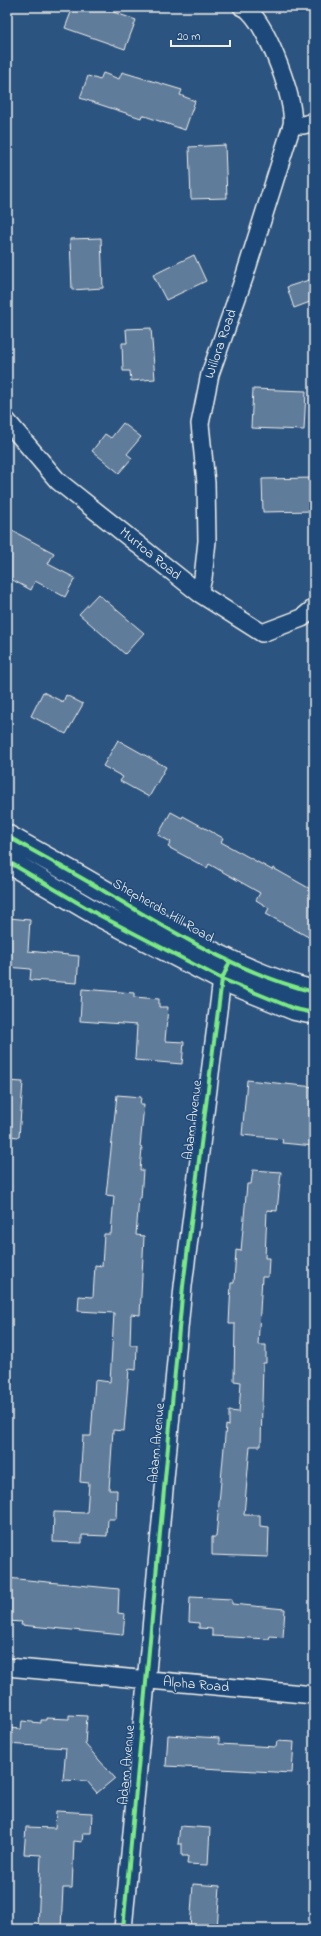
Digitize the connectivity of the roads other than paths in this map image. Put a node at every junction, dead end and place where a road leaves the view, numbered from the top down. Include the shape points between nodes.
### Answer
1 (242, 7) edge
2 (314, 122) edge
3 (292, 125) junction
4 (7, 421) edge
5 (198, 593) junction
6 (314, 608) edge
7 (7, 836) edge
8 (7, 861) edge
9 (226, 970) junction
10 (314, 992) edge
11 (314, 1013) edge
12 (7, 1668) edge
13 (146, 1680) junction
14 (314, 1695) edge
15 (123, 1929) edge

1 - 3 street via 250,12 270,42 286,88 293,118
2 - 3 street
3 - 5 street, Willora Road via 244,278 210,374 200,424 206,483 207,541 203,578
4 - 5 street, Murtoa Road via 58,481
5 - 6 street, Murtoa Road via 262,633 302,618
7 - 9 main road, Shepherds Hill Road via 162,925
8 - 9 main road, Shepherds Hill Road via 97,914
9 - 10 main road, Shepherds Hill Road
9 - 11 main road, Shepherds Hill Road via 295,1009
9 - 13 street, Adam Avenue via 183,1286
12 - 13 street, Alpha Road
13 - 14 street, Alpha Road
13 - 15 street, Adam Avenue

